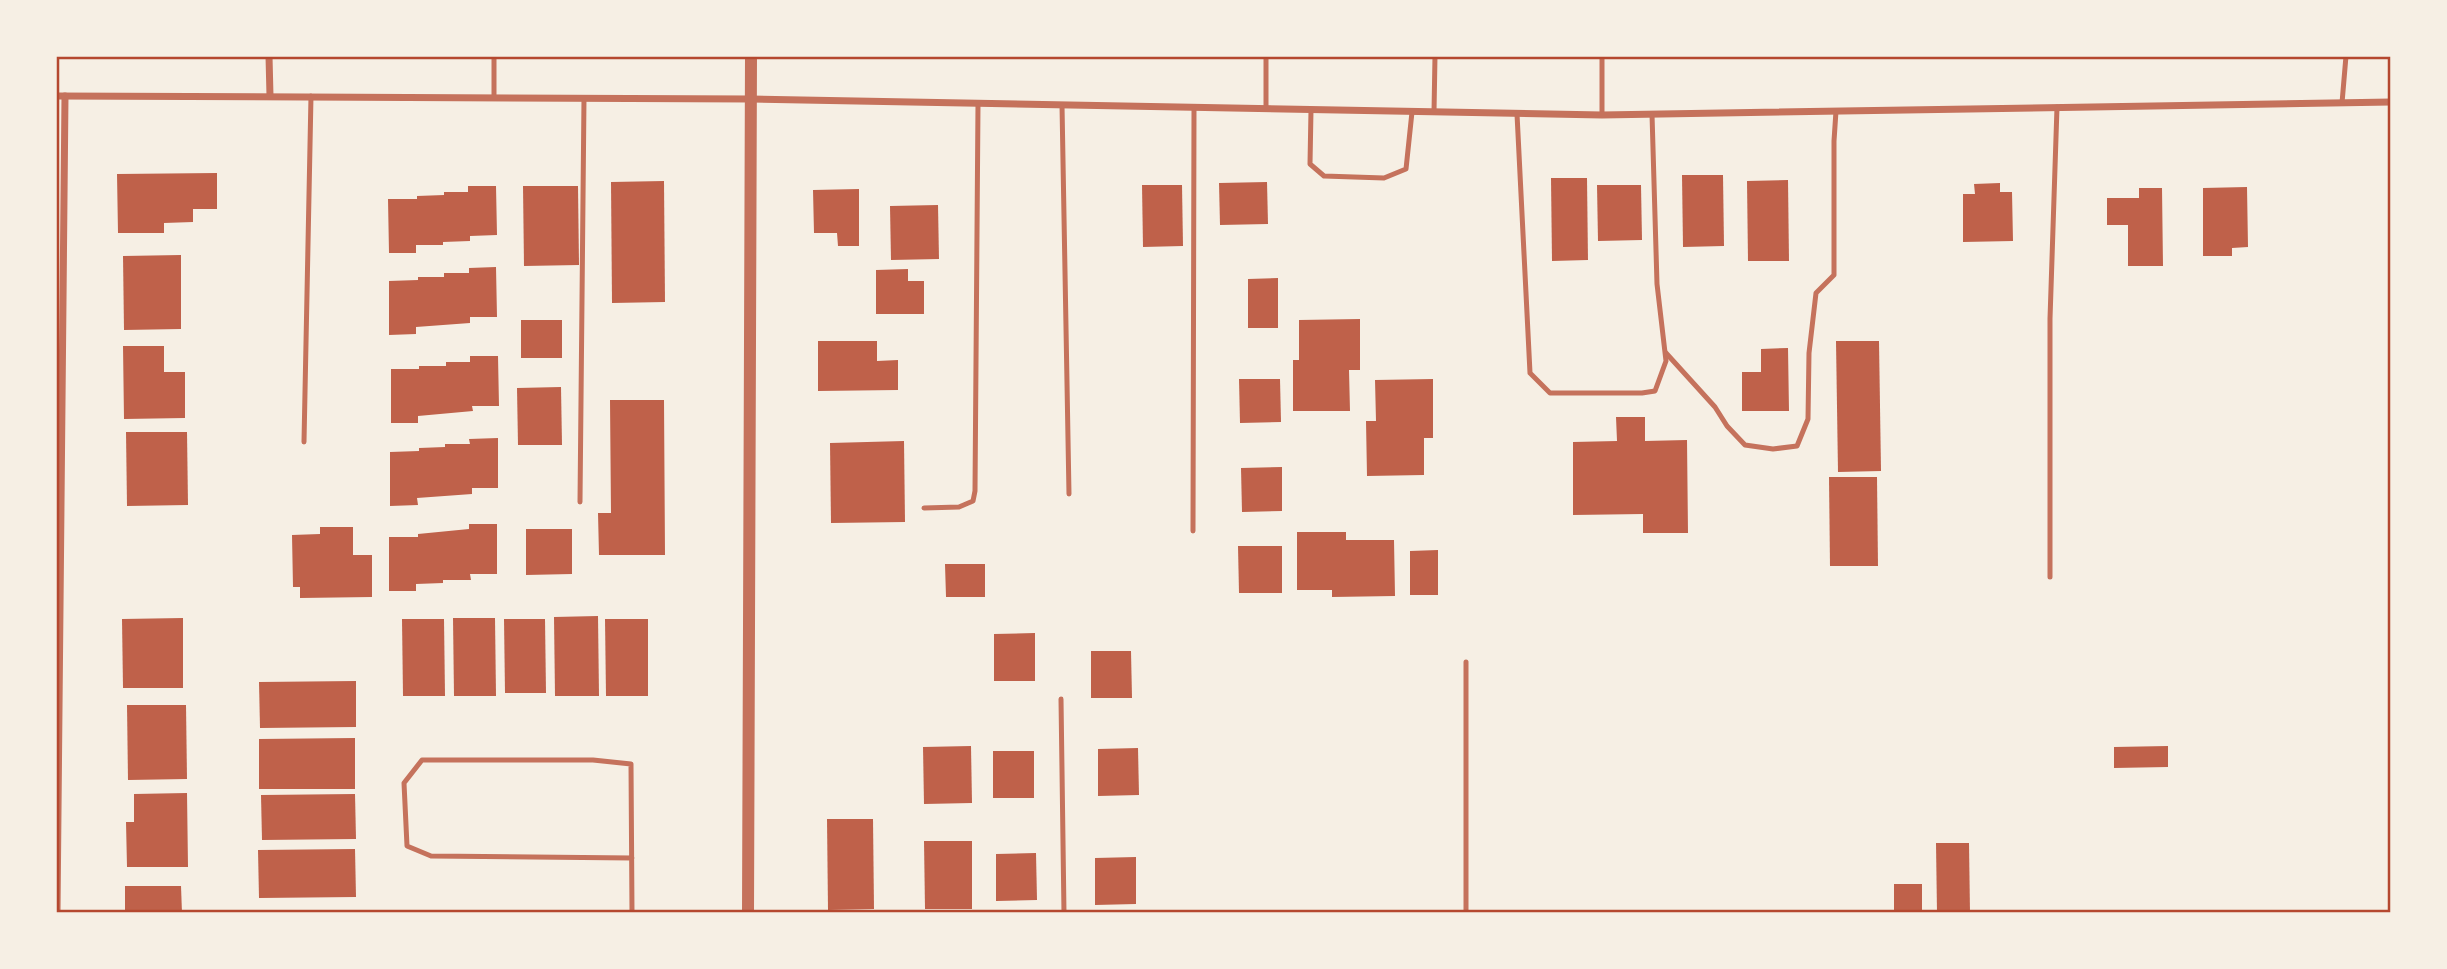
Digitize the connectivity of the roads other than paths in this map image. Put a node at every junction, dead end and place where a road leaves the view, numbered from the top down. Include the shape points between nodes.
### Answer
1 (269, 56) edge
2 (494, 56) edge
3 (751, 56) edge
4 (1266, 56) edge
5 (1435, 56) edge
6 (1602, 56) edge
7 (2346, 56) edge
8 (56, 96) edge
9 (65, 96) junction
10 (270, 96) junction
11 (311, 96) junction
12 (494, 97) junction
13 (584, 98) junction
14 (751, 99) junction
15 (2391, 102) edge
16 (2342, 103) junction
17 (978, 104) junction
18 (1062, 105) junction
19 (2057, 107) junction
20 (1194, 108) junction
21 (1266, 109) junction
22 (1311, 110) junction
23 (1836, 111) junction
24 (1412, 112) junction
25 (1434, 113) junction
26 (1517, 114) junction
27 (1652, 114) junction
28 (1602, 115) junction
29 (1665, 352) junction
30 (304, 442) dead end
31 (1069, 495) dead end
32 (580, 502) dead end
33 (924, 508) dead end
34 (1193, 531) dead end
35 (2050, 577) dead end
36 (1466, 662) dead end
37 (1061, 699) dead end
38 (632, 858) junction
39 (57, 913) edge
40 (632, 913) edge
41 (748, 913) edge
42 (1064, 913) edge
43 (1466, 913) edge

1 - 10 street
2 - 12 lane
3 - 14 street
4 - 21 lane
5 - 25 lane
6 - 28 lane
7 - 16 lane
8 - 9 street
9 - 10 street
9 - 39 street
10 - 11 street
11 - 12 street
11 - 30 lane
12 - 13 street
13 - 14 street
13 - 32 lane
14 - 17 street
14 - 41 street
15 - 16 street
16 - 19 street
17 - 18 street
17 - 33 lane via 975,491 973,501 959,507
18 - 20 street
18 - 31 lane
19 - 23 street
19 - 35 lane via 2050,318
20 - 21 street
20 - 34 lane
21 - 22 street
22 - 24 street
22 - 24 lane via 1310,164 1324,176 1384,177 1406,169
23 - 27 street
23 - 29 lane via 1834,275 1816,293 1808,419 1797,446 1745,445
24 - 25 street
25 - 26 street
26 - 28 street
26 - 29 lane via 1530,373 1550,393 1655,391
27 - 28 street
27 - 29 lane via 1657,284
36 - 43 lane
37 - 42 lane
38 - 38 lane via 631,764 422,760 404,783 407,846 432,856
38 - 40 lane

